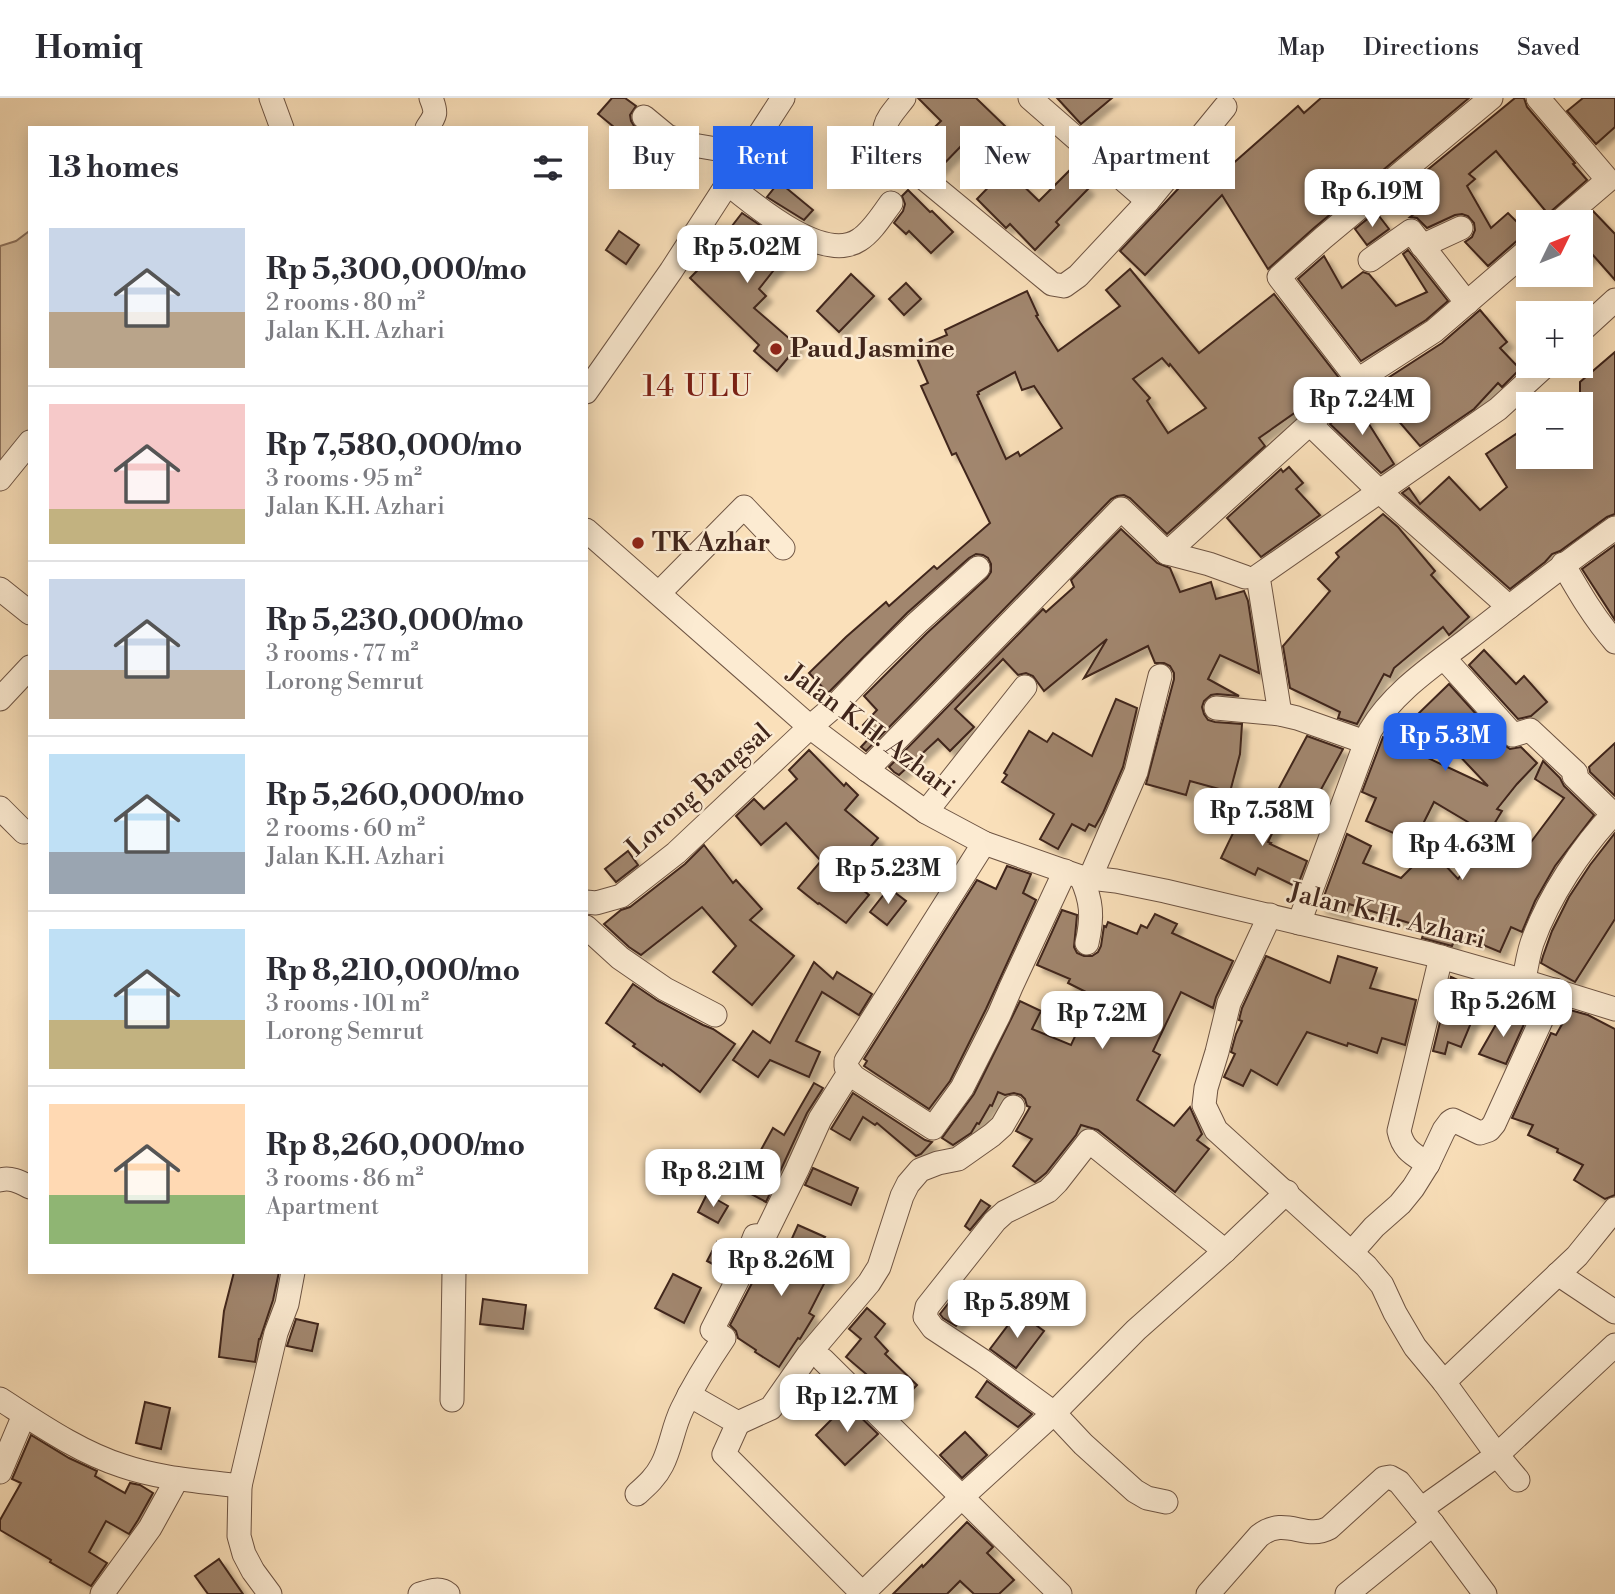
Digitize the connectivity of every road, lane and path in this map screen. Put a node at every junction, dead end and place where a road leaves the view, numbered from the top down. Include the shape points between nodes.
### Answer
1 (271, 98) edge
2 (431, 98) edge
3 (783, 98) edge
4 (904, 98) edge
5 (1030, 98) edge
6 (1491, 98) edge
7 (1538, 98) edge
8 (1225, 101) edge
9 (644, 117) dead end
10 (281, 126) edge
11 (427, 126) edge
12 (765, 126) edge
13 (713, 148) edge
14 (1612, 183) edge
15 (723, 189) edge
16 (734, 189) edge
17 (1148, 201) junction
18 (891, 203) dead end
19 (1575, 210) edge
20 (1461, 228) dead end
21 (1422, 246) junction
22 (1370, 260) dead end
23 (1516, 260) edge
24 (1615, 300) edge
25 (1466, 303) junction
26 (1593, 320) edge
27 (1532, 378) edge
28 (1359, 380) junction
29 (588, 389) edge
30 (1310, 424) junction
31 (28, 446) edge
32 (0, 479) edge
33 (1380, 492) junction
34 (1615, 528) edge
35 (588, 532) edge
36 (783, 548) dead end
37 (1167, 553) junction
38 (1563, 564) junction
39 (978, 568) dead end
40 (1245, 577) dead end
41 (0, 589) edge
42 (659, 593) junction
43 (1509, 607) junction
44 (28, 611) edge
45 (1615, 642) edge
46 (1444, 658) junction
47 (28, 669) edge
48 (1160, 676) dead end
49 (1025, 687) dead end
50 (0, 699) edge
51 (1216, 708) dead end
52 (1289, 716) junction
53 (810, 727) junction
54 (1366, 742) junction
55 (867, 770) junction
56 (0, 808) edge
57 (926, 812) junction
58 (1614, 813) edge
59 (24, 832) dead end
60 (984, 844) junction
61 (1079, 875) junction
62 (588, 902) edge
63 (1270, 915) junction
64 (1299, 923) junction
65 (588, 929) edge
66 (1087, 943) dead end
67 (1441, 957) junction
68 (1524, 981) junction
69 (1555, 990) junction
70 (1615, 1009) edge
71 (715, 1015) dead end
72 (849, 1073) junction
73 (1013, 1108) dead end
74 (1428, 1164) junction
75 (0, 1180) edge
76 (28, 1186) edge
77 (1287, 1192) junction
78 (1615, 1209) edge
79 (1225, 1251) junction
80 (1352, 1252) junction
81 (293, 1274) edge
82 (454, 1274) edge
83 (1558, 1274) junction
84 (1615, 1312) edge
85 (1615, 1345) edge
86 (823, 1360) dead end
87 (1444, 1382) junction
88 (689, 1395) junction
89 (0, 1399) edge
90 (452, 1400) dead end
91 (1054, 1413) junction
92 (24, 1415) junction
93 (738, 1423) junction
94 (1497, 1455) junction
95 (0, 1472) edge
96 (177, 1479) junction
97 (1518, 1480) dead end
98 (240, 1486) junction
99 (637, 1494) dead end
100 (963, 1496) junction
101 (1166, 1502) dead end
102 (1427, 1516) junction
103 (102, 1594) edge
104 (270, 1594) edge
105 (420, 1594) edge
106 (448, 1594) edge
107 (863, 1594) edge
108 (1060, 1594) edge
109 (1208, 1594) edge
110 (1347, 1594) edge
111 (1485, 1594) edge

1 - 10 street
2 - 11 street via 436,110
3 - 12 street
4 - 17 street via 884,124 891,151 1052,284 1065,286 1078,276
5 - 17 street
6 - 28 street via 1279,277
7 - 14 street
8 - 17 street
9 - 13 street via 667,136
14 - 19 street
15 - 29 street
16 - 18 street via 789,229 836,245 861,239
20 - 21 street
21 - 22 street via 1411,231
21 - 25 street
23 - 25 street
24 - 26 street
25 - 28 street via 1434,331
27 - 33 street via 1498,409
28 - 30 street
30 - 33 street
30 - 37 street
31 - 32 street
33 - 43 street
33 - 52 street via 1258,576
34 - 38 street
35 - 42 street, Jalan K.H. Azhari
36 - 42 street via 744,507
37 - 40 street
37 - 55 street via 1121,509
38 - 43 street
38 - 45 street
39 - 53 street, Lorong Bangsal
41 - 44 street
42 - 53 street, Jalan K.H. Azhari
43 - 46 street
46 - 54 street via 1387,706
46 - 58 street via 1513,735 1530,730
47 - 50 street
48 - 61 street via 1136,772
49 - 57 street
51 - 52 street
52 - 54 street
53 - 55 street, Jalan K.H. Azhari
53 - 62 street, Lorong Bangsal via 676,853 621,896
54 - 64 street
55 - 57 street, Jalan K.H. Azhari
56 - 59 street
57 - 60 street, Jalan K.H. Azhari
58 - 68 street via 1555,894 1532,943
60 - 61 street, Jalan K.H. Azhari
60 - 72 street via 846,1060
61 - 63 street, Jalan K.H. Azhari
61 - 66 street via 1091,907
61 - 72 street via 1011,987 962,1088 933,1128
63 - 64 street, Jalan K.H. Azhari
63 - 77 street via 1229,1003 1204,1105 1216,1130
64 - 67 street, Jalan K.H. Azhari
65 - 71 street via 665,989
67 - 68 street, Jalan K.H. Azhari
67 - 74 street via 1399,1131 1406,1149
68 - 69 street, Jalan K.H. Azhari
69 - 70 street, Jalan K.H. Azhari
69 - 74 street via 1494,1124 1480,1133 1453,1120
72 - 88 street via 820,1119 765,1235 755,1236 712,1331 724,1338
73 - 93 street via 1002,1126 958,1159 920,1170 902,1196 879,1267 869,1283 808,1355 771,1408
74 - 80 street via 1400,1204
75 - 76 street
77 - 79 street
77 - 80 street
78 - 83 street
79 - 91 street via 1136,1330
79 - 91 street via 1089,1141 1048,1191 995,1221 927,1307 925,1318
80 - 87 street via 1382,1285 1415,1347
81 - 98 street
82 - 90 street
83 - 84 street
83 - 87 street
85 - 94 street
86 - 100 street
87 - 94 street
88 - 93 street
88 - 99 street via 663,1464
89 - 92 street
91 - 100 street
91 - 101 street via 1135,1491
92 - 95 street
92 - 96 street via 98,1456
93 - 107 street via 724,1454
94 - 97 street
94 - 102 street
96 - 98 street
96 - 103 street via 150,1528
98 - 104 street via 239,1536 253,1571
100 - 107 street
100 - 108 street
102 - 109 street via 1399,1482 1384,1478 1324,1531 1277,1527 1266,1531
102 - 110 street
102 - 111 street
105 - 106 street via 434,1590

